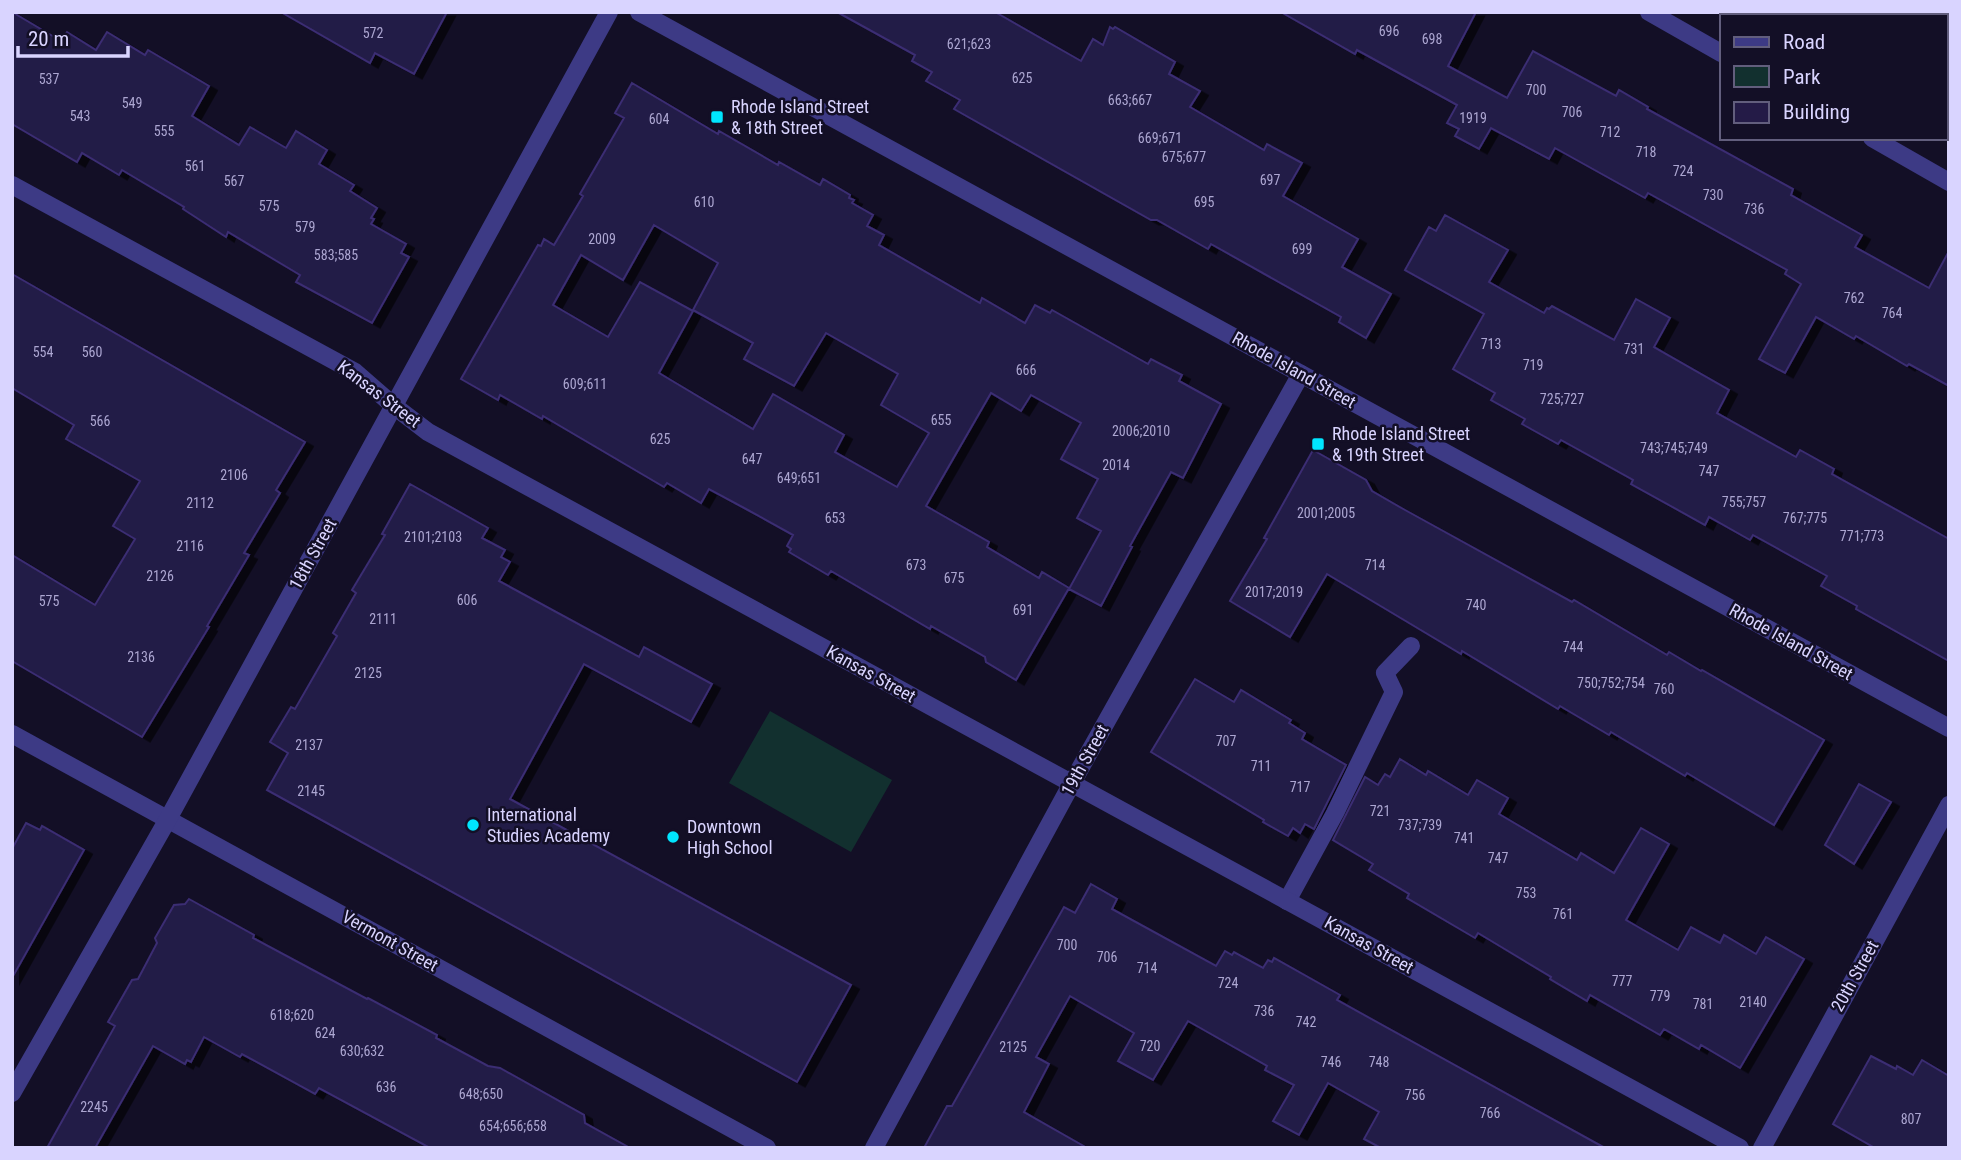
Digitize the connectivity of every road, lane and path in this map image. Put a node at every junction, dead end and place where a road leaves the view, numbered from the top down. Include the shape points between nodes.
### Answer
1 (609, 12) edge
2 (639, 12) edge
3 (1649, 12) edge
4 (1720, 52) edge
5 (1876, 140) edge
6 (1949, 182) edge
7 (12, 185) edge
8 (1301, 374) junction
9 (394, 406) junction
10 (1411, 646) dead end
11 (1949, 728) edge
12 (12, 734) edge
13 (1072, 783) junction
14 (1949, 805) edge
15 (168, 819) junction
16 (1287, 901) junction
17 (12, 1093) edge
18 (767, 1148) edge
19 (874, 1148) edge
20 (1740, 1148) edge
21 (1762, 1148) edge

1 - 9 street, 18th Street
2 - 8 street, Rhode Island Street
3 - 4 street
5 - 6 street
7 - 9 street, Kansas Street via 355,372
8 - 11 street, Rhode Island Street
8 - 13 street, 19th Street
9 - 13 street, Kansas Street via 428,432
9 - 15 street, 18th Street
10 - 16 street via 1385,673 1394,692
12 - 15 street, Vermont Street
13 - 16 street, Kansas Street
13 - 19 street, 19th Street
14 - 21 street, 20th Street
15 - 17 street, 18th Street
15 - 18 street, Vermont Street
16 - 20 street, Kansas Street

